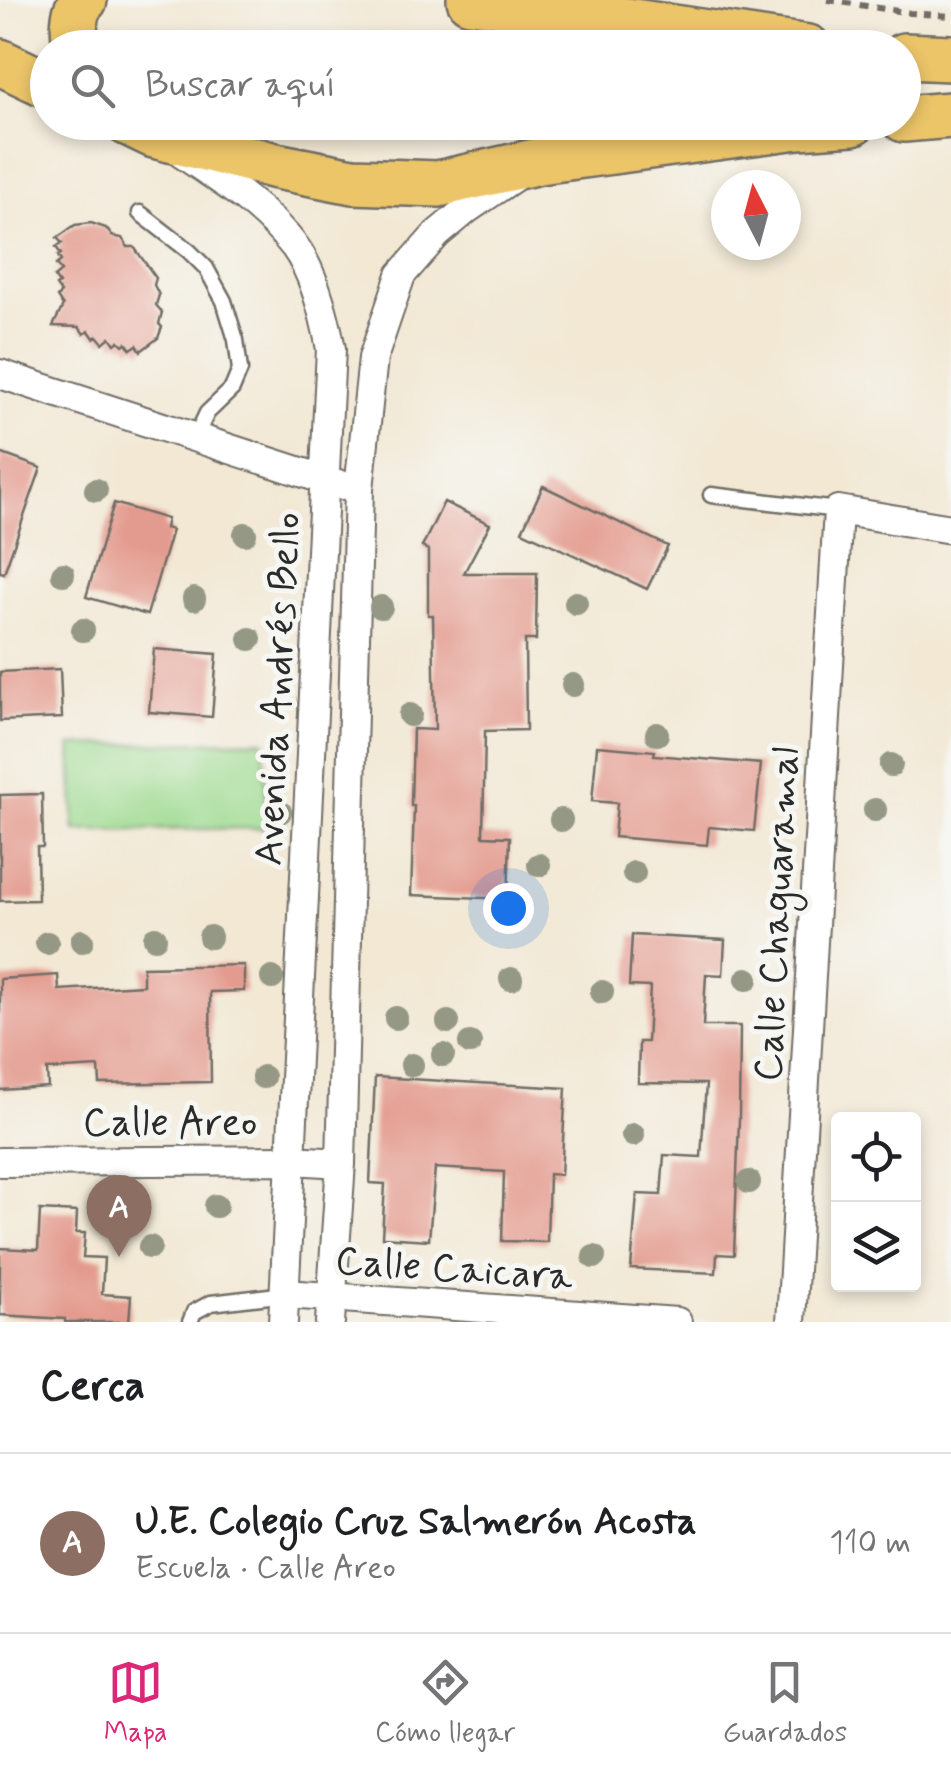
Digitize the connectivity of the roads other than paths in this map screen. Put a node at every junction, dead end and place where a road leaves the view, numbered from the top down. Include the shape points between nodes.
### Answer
1 (84, 0) edge
2 (470, 0) edge
3 (529, 7) junction
4 (74, 30) edge
5 (559, 30) edge
6 (686, 30) edge
7 (921, 57) edge
8 (951, 58) edge
9 (0, 62) edge
10 (30, 76) edge
11 (951, 116) edge
12 (921, 118) edge
13 (160, 140) edge
14 (185, 140) edge
15 (557, 140) edge
16 (691, 140) edge
17 (539, 160) junction
18 (140, 213) dead end
19 (0, 374) edge
20 (195, 439) junction
21 (326, 482) junction
22 (359, 489) junction
23 (711, 495) dead end
24 (838, 510) junction
25 (951, 529) edge
26 (292, 1160) junction
27 (0, 1162) edge
28 (341, 1163) junction
29 (284, 1308) edge
30 (331, 1310) edge
31 (190, 1322) edge
32 (678, 1322) edge
33 (792, 1322) edge

1 - 4 main road
2 - 3 main road
3 - 5 main road
3 - 6 main road
7 - 8 main road
9 - 10 main road
11 - 12 main road
13 - 21 street, Avenida Andrés Bello via 227,184 296,248 321,302 332,349
14 - 17 main road via 354,180 438,184
15 - 17 main road
16 - 17 main road
17 - 22 street, Avenida Andrés Bello via 437,234 401,275 373,358
18 - 20 lane via 206,268 236,340 237,378
19 - 20 street
20 - 21 street
21 - 22 street
21 - 26 street, Avenida Andrés Bello
22 - 28 street, Avenida Andrés Bello
23 - 24 lane
24 - 25 street
24 - 33 street, Calle Chaguaramal
26 - 27 street, Calle Areo
26 - 28 street, Calle Areo
26 - 29 street, Avenida Andrés Bello
28 - 30 street, Avenida Andrés Bello
29 - 30 street, Calle Caicara
29 - 31 lane via 210,1303
30 - 32 street, Calle Caicara

